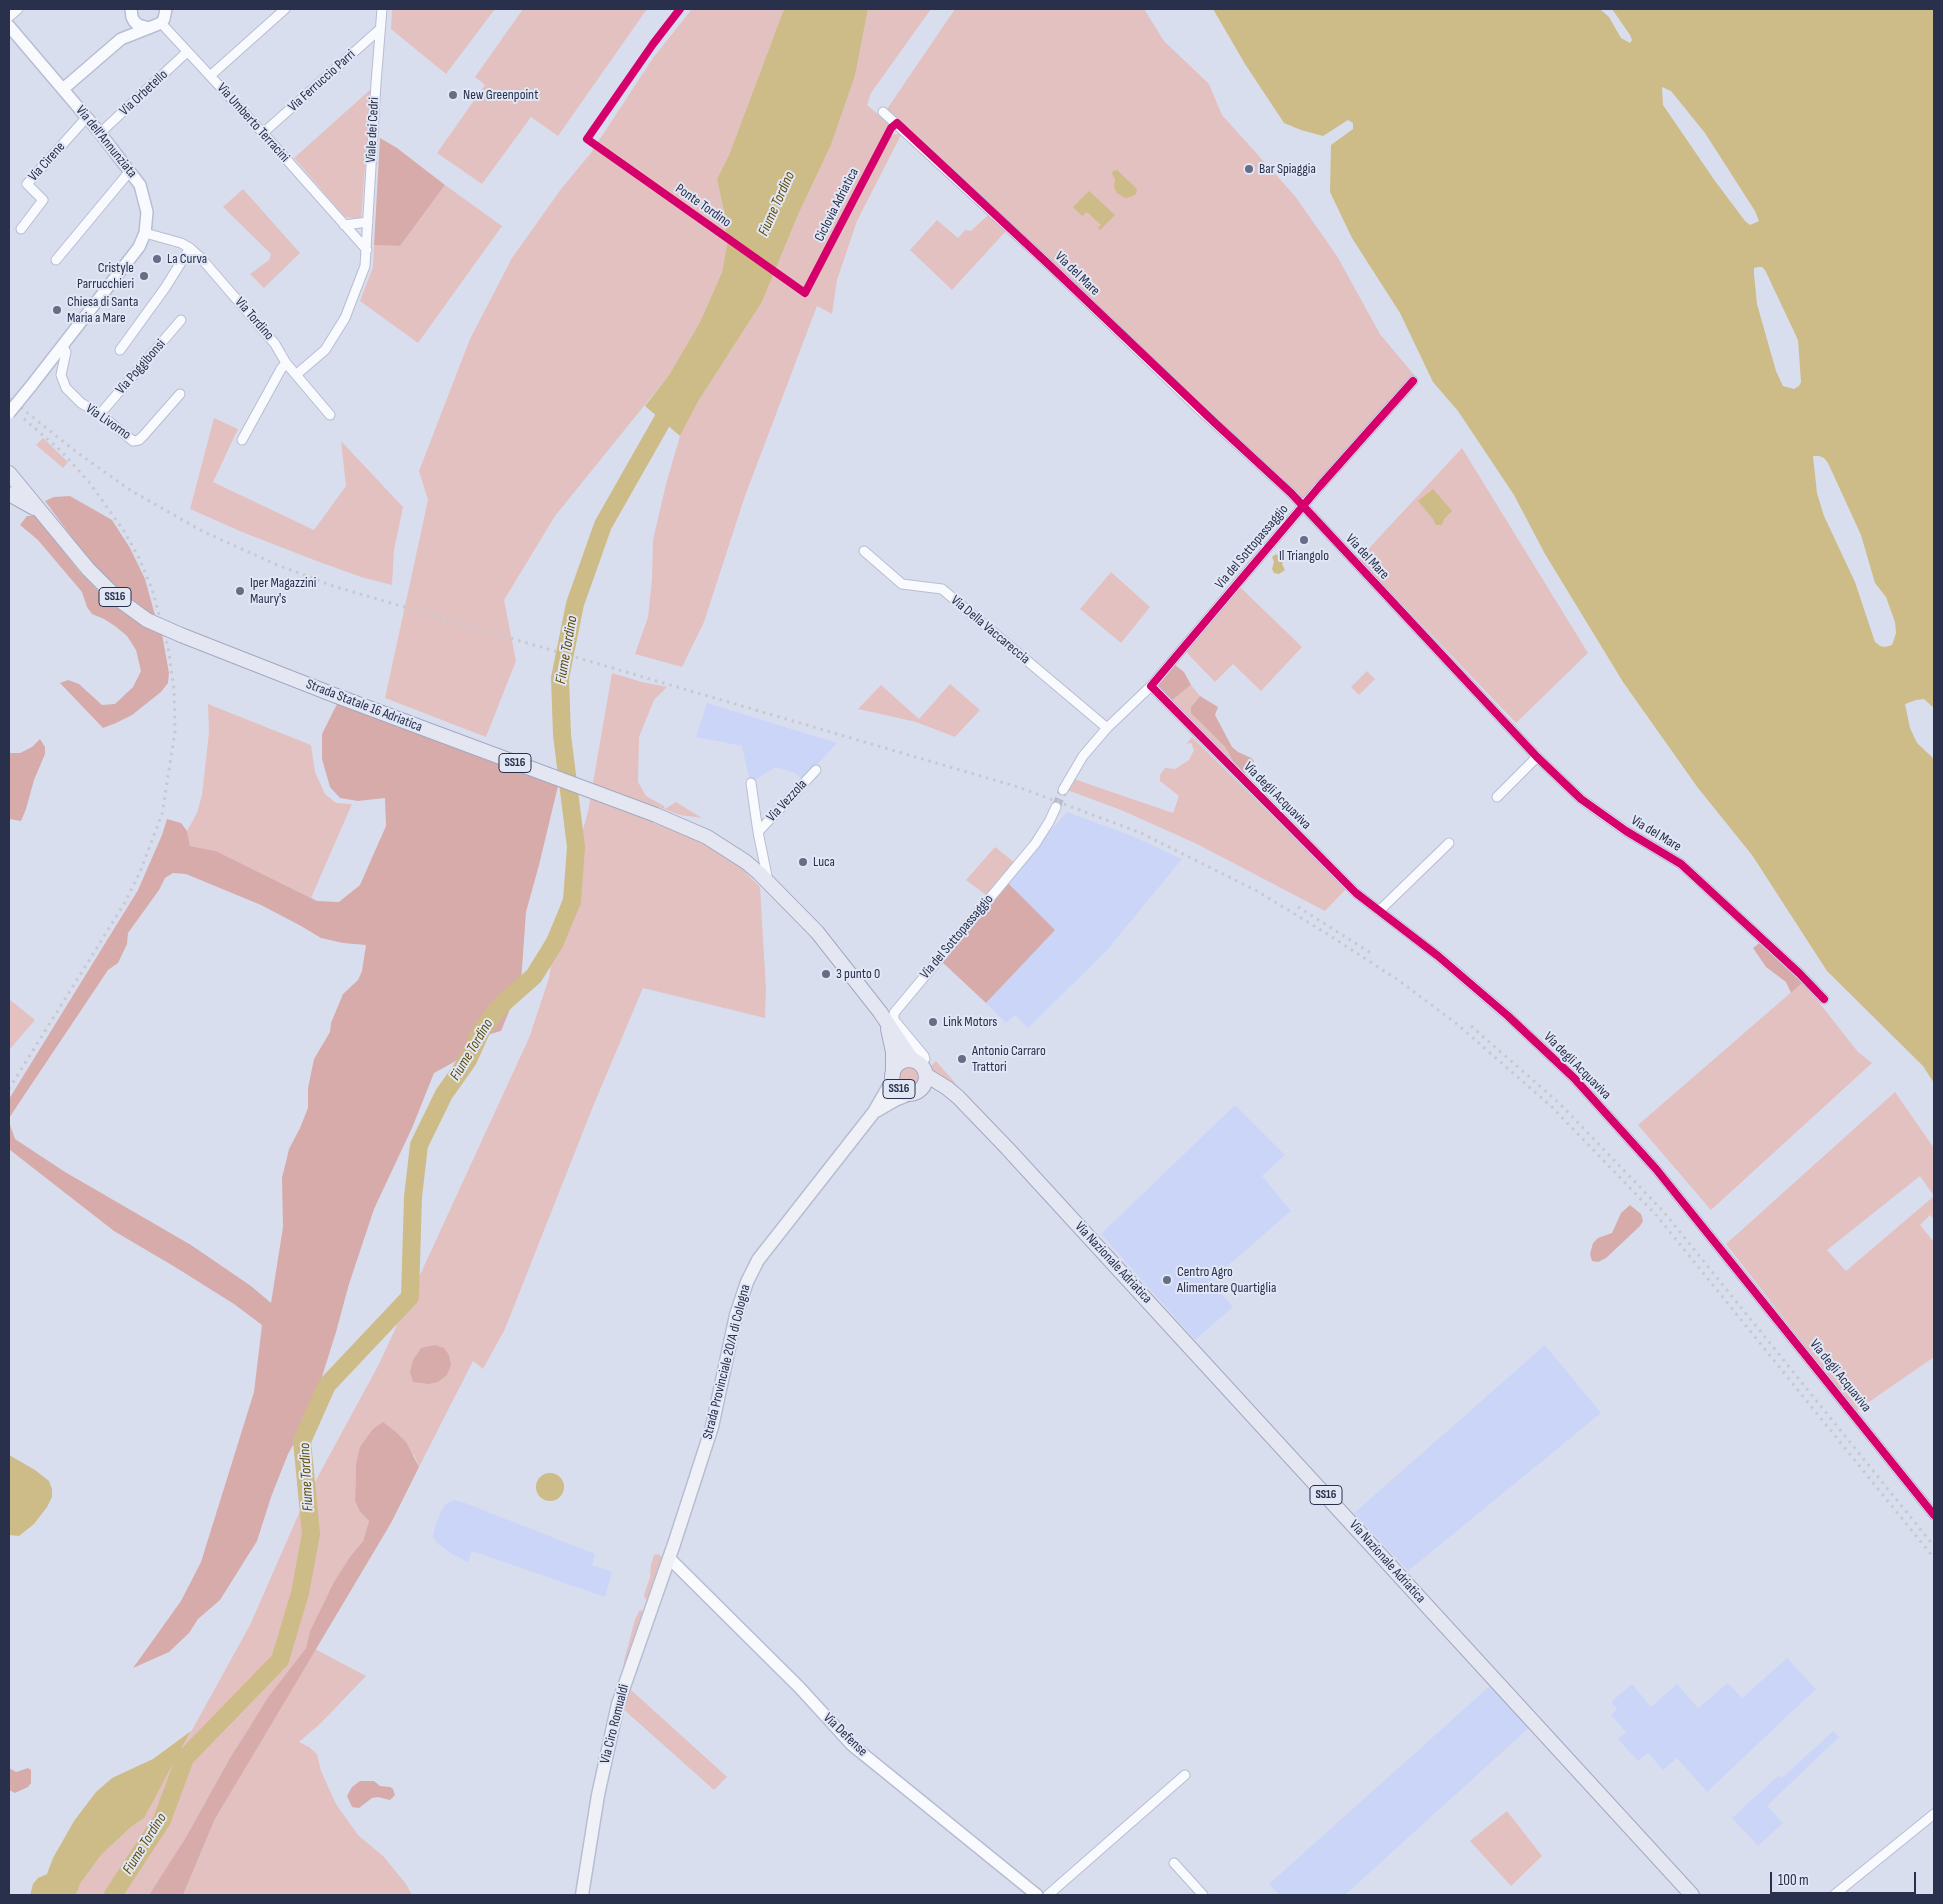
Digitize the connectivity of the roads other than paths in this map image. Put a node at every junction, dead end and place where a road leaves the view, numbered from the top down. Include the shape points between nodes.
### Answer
1 (18, 9) edge
2 (166, 9) edge
3 (285, 9) edge
4 (382, 9) edge
5 (131, 10) edge
6 (9, 17) edge
7 (161, 23) junction
8 (9, 26) edge
9 (149, 28) junction
10 (380, 29) junction
11 (121, 39) junction
12 (187, 52) junction
13 (210, 76) junction
14 (63, 89) junction
15 (883, 112) dead end
16 (87, 117) junction
17 (263, 133) junction
18 (100, 134) junction
19 (130, 172) junction
20 (368, 222) junction
21 (344, 225) junction
22 (21, 229) dead end
23 (145, 233) junction
24 (190, 248) junction
25 (367, 250) junction
26 (56, 260) dead end
27 (181, 320) dead end
28 (62, 346) junction
29 (120, 350) dead end
30 (286, 363) junction
31 (297, 374) junction
32 (1413, 381) dead end
33 (180, 394) dead end
34 (9, 413) edge
35 (100, 414) junction
36 (330, 415) dead end
37 (242, 440) dead end
38 (9, 473) edge
39 (9, 494) edge
40 (1303, 505) junction
41 (40, 510) junction
42 (864, 551) dead end
43 (1151, 686) junction
44 (1107, 728) junction
45 (1537, 757) junction
46 (816, 770) dead end
47 (751, 782) dead end
48 (1063, 790) tunnel mouth
49 (1497, 797) dead end
50 (1056, 807) tunnel mouth
51 (656, 815) joint
52 (758, 832) junction
53 (1449, 844) dead end
54 (764, 877) junction
55 (1379, 911) junction
56 (1824, 1000) dead end
57 (887, 1023) junction
58 (919, 1066) junction
59 (893, 1077) junction
60 (915, 1092) junction
61 (958, 1097) junction
62 (874, 1112) junction
63 (1934, 1514) edge
64 (669, 1558) junction
65 (1185, 1775) dead end
66 (1934, 1814) edge
67 (1174, 1863) dead end
68 (582, 1895) edge
69 (1037, 1895) edge
70 (1048, 1895) edge
71 (1203, 1895) edge
72 (1692, 1895) edge
73 (1834, 1895) edge

1 - 6 street
2 - 7 street
3 - 13 street
4 - 10 street, Viale dei Cedri
5 - 9 street via 138,25
5 - 11 street
7 - 9 street
7 - 12 street, Via Umberto Terracini
8 - 14 street, Via dell'Annunziata
9 - 11 street
10 - 17 street, Via Ferruccio Parri
10 - 20 street, Viale dei Cedri
11 - 14 street
12 - 13 street, Via Umberto Terracini
12 - 18 street, Via Orbetello
13 - 17 street, Via Umberto Terracini
14 - 16 street, Via dell'Annunziata
15 - 40 street, Via del Mare
16 - 18 street, Via dell'Annunziata
16 - 22 street, Via Cirene via 26,184 43,200
17 - 21 street, Via Umberto Terracini
18 - 19 street, Via dell'Annunziata
19 - 23 street, Via dell'Annunziata via 140,185 147,212
19 - 26 street
20 - 21 street
20 - 25 street, Viale dei Cedri
21 - 25 street, Via Umberto Terracini
23 - 24 street, Via Tordino
23 - 28 street, Via dell'Annunziata via 128,262
24 - 29 street
24 - 30 street, Via Tordino via 275,344
25 - 31 street via 365,266 346,318 325,350
27 - 35 street, Via Poggibonsi
28 - 34 street, Via dell'Annunziata, bridge
28 - 35 street, Via Livorno via 66,352 62,375 66,388 81,404
30 - 31 street, Via Tordino
30 - 37 street
31 - 36 street, Via Tordino
32 - 40 street, Via del Sottopassaggio
33 - 35 street, Via Livorno via 139,440 133,441
38 - 41 main road, SS16
39 - 41 main road
40 - 43 street, Via del Sottopassaggio
40 - 45 street, Via del Mare
41 - 51 main road, Strada Statale 16 Adriatica / SS16, bridge via 88,569 118,599 147,620 375,711
42 - 44 street, Via Della Vaccareccia via 902,584 942,589
43 - 44 street, Via del Sottopassaggio
43 - 55 street, Via degli Acquaviva via 1356,892
44 - 48 street, Via del Sottopassaggio via 1083,756
45 - 49 street
45 - 56 street, Via del Mare via 1581,799 1681,864
46 - 52 street, Via Vezzola
47 - 52 street, Via Vezzola
50 - 58 street, Via del Sottopassaggio via 1035,844 894,1013 894,1020 924,1056
51 - 54 main road, Via Nazionale Adriatica / SS16 via 707,837
52 - 54 street, Via Vezzola
53 - 55 street
54 - 57 main road, Via Nazionale Adriatica / SS16 via 817,932
55 - 63 street, Via degli Acquaviva via 1471,984 1574,1078 1656,1169
57 - 58 main road, Via Nazionale Adriatica / SS16
57 - 59 main road, Via Nazionale Adriatica / SS16 via 893,1052
58 - 59 main road, SS16 via 900,1063
58 - 60 main road, SS16 via 924,1084
58 - 61 main road, Via Nazionale Adriatica / SS16
59 - 60 main road, SS16 via 902,1092
59 - 62 main road, Strada Provinciale 20/A di Cologna
60 - 61 main road, SS16
60 - 62 main road, Strada Provinciale 20/A di Cologna
61 - 72 main road, Via Nazionale Adriatica / SS16
62 - 64 main road, Strada Provinciale 20/A di Cologna via 758,1260 746,1282 712,1427
64 - 68 main road, Via Ciro Romualdi via 618,1704 598,1795
64 - 69 street, Via Defense via 795,1682 852,1745
65 - 70 street
66 - 73 street
67 - 71 street

